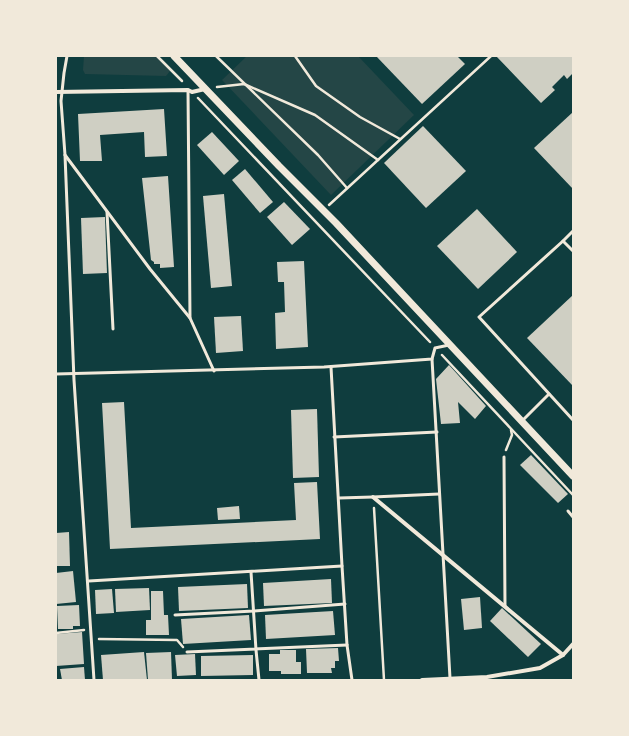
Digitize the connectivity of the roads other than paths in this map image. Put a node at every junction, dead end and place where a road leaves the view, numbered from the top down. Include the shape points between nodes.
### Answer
1 (67, 56) edge
2 (174, 56) edge
3 (205, 89) junction
4 (190, 91) junction
5 (56, 92) edge
6 (61, 92) junction
7 (65, 155) junction
8 (107, 212) junction
9 (573, 231) edge
10 (563, 241) junction
11 (573, 251) edge
12 (190, 318) junction
13 (113, 329) dead end
14 (449, 345) junction
15 (432, 359) junction
16 (331, 367) junction
17 (214, 370) junction
18 (74, 373) junction
19 (56, 374) edge
20 (549, 394) junction
21 (573, 420) edge
22 (522, 421) junction
23 (437, 432) junction
24 (334, 437) junction
25 (504, 457) road end
26 (573, 476) edge
27 (440, 494) junction
28 (373, 497) junction
29 (339, 498) junction
30 (568, 511) dead end
31 (573, 517) edge
32 (442, 556) junction
33 (342, 566) junction
34 (251, 572) junction
35 (88, 581) junction
36 (345, 604) junction
37 (505, 606) junction
38 (254, 611) junction
39 (175, 615) dead end
40 (573, 644) edge
41 (348, 645) junction
42 (256, 650) junction
43 (187, 652) road end
44 (563, 655) junction
45 (450, 678) junction
46 (94, 680) edge
47 (259, 680) edge
48 (352, 680) edge
49 (422, 680) edge

1 - 6 lane
2 - 3 street
3 - 4 street
3 - 14 street
4 - 6 street
4 - 12 lane
5 - 6 street
6 - 7 lane
7 - 8 lane
7 - 18 lane
8 - 12 lane
8 - 13 lane
9 - 10 lane
10 - 11 lane
10 - 20 lane via 479,317
12 - 17 lane
14 - 15 lane via 435,348
14 - 22 street
15 - 16 lane
15 - 23 lane
16 - 17 lane
16 - 24 lane
17 - 18 lane
18 - 19 lane
18 - 35 lane
20 - 21 lane
20 - 22 lane
22 - 26 street
23 - 24 lane
23 - 27 lane
24 - 29 lane
25 - 37 lane
27 - 28 lane
27 - 32 lane
28 - 29 lane
28 - 32 street
29 - 33 lane
30 - 31 lane
32 - 37 street
32 - 45 lane
33 - 34 lane
33 - 36 lane
34 - 35 lane
34 - 38 lane
35 - 46 lane
36 - 38 lane
36 - 41 lane
37 - 44 street
38 - 39 lane
38 - 42 lane
40 - 44 street
41 - 42 lane
41 - 48 lane
42 - 43 lane
42 - 47 lane
44 - 45 street via 540,668 487,677
45 - 49 street

